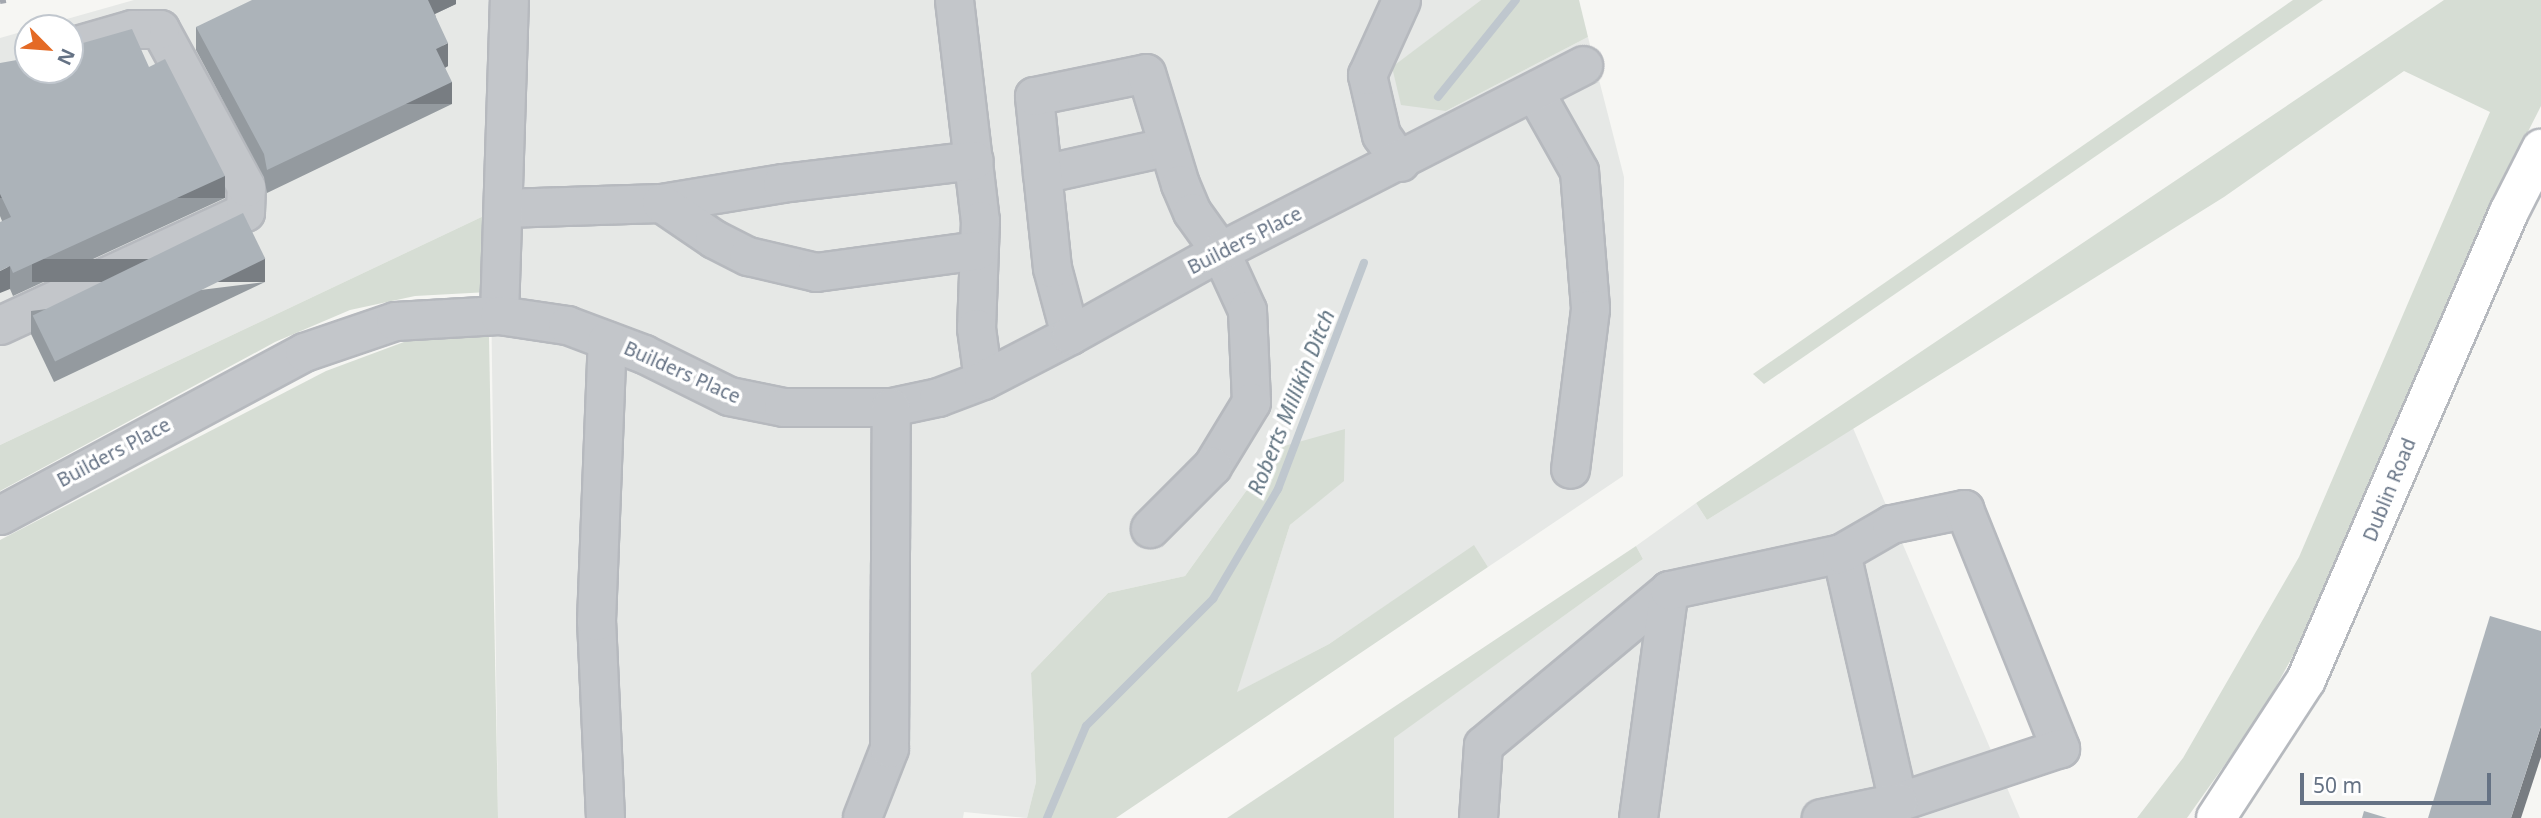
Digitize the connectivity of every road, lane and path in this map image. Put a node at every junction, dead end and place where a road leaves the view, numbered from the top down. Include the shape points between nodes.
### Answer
1 (509, 0) edge
2 (954, 0) edge
3 (1401, 0) edge
4 (84, 43) edge
5 (1583, 65) dead end
6 (1534, 91) junction
7 (1165, 147) junction
8 (2541, 149) edge
9 (974, 160) junction
10 (1400, 162) junction
11 (1042, 174) junction
12 (661, 203) junction
13 (503, 208) junction
14 (978, 250) junction
15 (1220, 251) junction
16 (499, 315) junction
17 (1, 321) edge
18 (1070, 335) junction
19 (607, 340) junction
20 (983, 380) junction
21 (891, 407) junction
22 (1570, 470) dead end
23 (0, 514) edge
24 (1150, 528) dead end
25 (1841, 553) junction
26 (1669, 590) junction
27 (1898, 802) junction
28 (862, 817) edge
29 (605, 818) edge
30 (1478, 818) edge
31 (1638, 818) edge
32 (1821, 818) edge
33 (2216, 818) edge

1 - 13 street
2 - 9 street
3 - 10 street via 1367,75 1381,135
4 - 17 street via 132,29 160,29 246,187 245,212
5 - 6 street, Builders Place
6 - 10 street, Builders Place
6 - 22 street via 1578,171 1590,309
7 - 11 street
7 - 11 street via 1146,73 1034,96
7 - 15 street via 1192,212
8 - 33 main road, Dublin Road via 2503,225 2306,680
9 - 12 street
9 - 14 street
10 - 15 street, Builders Place
11 - 18 street via 1052,268
12 - 13 street
12 - 14 street via 714,239 790,269 849,271
13 - 16 street
14 - 20 street via 976,328
15 - 18 street, Builders Place
15 - 24 street via 1247,310 1251,402 1212,466
16 - 19 street, Builders Place via 567,325
16 - 23 street, Builders Place via 395,321 304,352
18 - 20 street, Builders Place
19 - 21 street, Builders Place via 746,402 818,411
19 - 29 street via 596,621
20 - 21 street, Builders Place
21 - 28 street via 888,748
25 - 26 street
25 - 27 street
25 - 27 street via 1891,524 1964,509 2060,748
26 - 30 street via 1483,745
26 - 31 street
27 - 32 street

